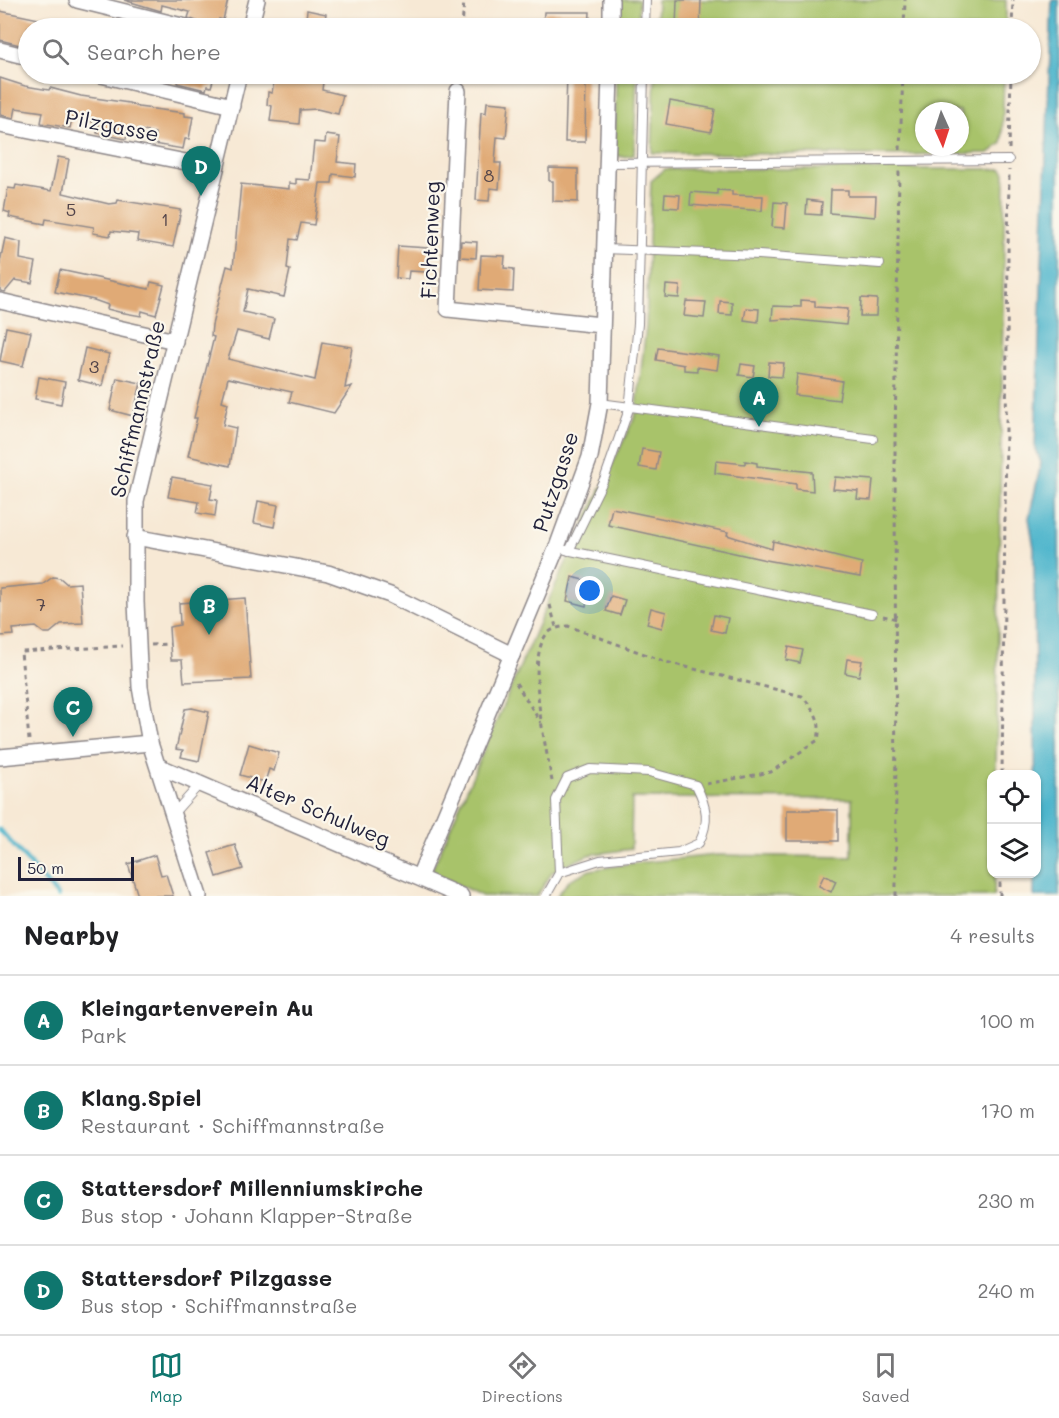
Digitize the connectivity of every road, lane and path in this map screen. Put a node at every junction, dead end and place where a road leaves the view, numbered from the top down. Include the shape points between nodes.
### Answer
1 (77, 0) edge
2 (257, 0) edge
3 (464, 0) edge
4 (611, 0) edge
5 (646, 0) edge
6 (905, 0) edge
7 (1013, 0) edge
8 (150, 18) edge
9 (252, 18) edge
10 (463, 18) edge
11 (611, 18) edge
12 (645, 18) edge
13 (904, 18) edge
14 (1012, 18) edge
15 (0, 50) edge
16 (18, 54) edge
17 (139, 84) edge
18 (237, 84) edge
19 (610, 84) edge
20 (644, 84) edge
21 (903, 84) edge
22 (1011, 84) edge
23 (458, 91) dead end
24 (232, 106) junction
25 (0, 125) edge
26 (1009, 160) junction
27 (899, 161) junction
28 (608, 163) junction
29 (640, 164) junction
30 (216, 168) junction
31 (604, 249) junction
32 (639, 250) junction
33 (880, 264) dead end
34 (0, 301) edge
35 (601, 325) junction
36 (175, 341) junction
37 (600, 403) junction
38 (629, 409) junction
39 (873, 439) dead end
40 (135, 537) junction
41 (563, 549) junction
42 (872, 614) joint
43 (897, 619) junction
44 (138, 645) junction
45 (509, 661) junction
46 (542, 725) junction
47 (150, 744) junction
48 (30, 755) junction
49 (0, 757) edge
50 (158, 766) junction
51 (1002, 770) edge
52 (200, 783) junction
53 (696, 785) junction
54 (556, 800) junction
55 (173, 814) junction
56 (559, 873) junction
57 (419, 877) junction
58 (1000, 878) edge
59 (199, 896) edge
60 (461, 896) edge
61 (546, 896) edge
62 (896, 896) edge
63 (1000, 896) edge

1 - 8 street
2 - 9 street
3 - 10 path
4 - 11 street
5 - 12 lane
6 - 13 path
7 - 14 path
15 - 16 street
17 - 24 street
18 - 24 street, Schiffmannstraße
19 - 28 street, Putzgasse
20 - 29 lane
21 - 27 path
22 - 26 path
23 - 35 street, Fichtenweg via 448,309
24 - 30 street, Schiffmannstraße
25 - 30 street, Pilzgasse
26 - 27 lane
26 - 51 path
27 - 29 lane
27 - 43 path
28 - 29 lane
28 - 31 street, Putzgasse
29 - 32 lane
30 - 36 street, Schiffmannstraße
31 - 32 lane
31 - 35 street, Putzgasse
32 - 33 lane
32 - 38 lane via 638,324
34 - 36 street
35 - 37 street, Putzgasse
36 - 40 street, Schiffmannstraße via 136,501
37 - 38 lane
37 - 41 street, Putzgasse via 590,457
38 - 39 lane
38 - 41 lane via 605,477
40 - 44 street, Schiffmannstraße
40 - 45 street via 328,573 390,596
41 - 42 lane
41 - 45 street, Putzgasse
42 - 43 path
43 - 62 path
44 - 47 street, Schiffmannstraße via 140,687
44 - 48 path via 21,652
45 - 46 path
45 - 57 street, Putzgasse
46 - 53 path via 538,658 544,637 556,627 568,626 666,662 802,696 814,710 820,726 818,740 796,758 771,772
46 - 54 path
47 - 48 street
47 - 50 street, Schiffmannstraße
48 - 49 street
50 - 52 street, Alter Schulweg
50 - 55 street, Schiffmannstraße
52 - 55 lane
52 - 57 street, Alter Schulweg
53 - 54 lane via 649,772 590,769 567,778
53 - 56 lane via 706,806 707,827 699,843 678,852 600,860
54 - 56 lane
55 - 59 street, Schiffmannstraße
56 - 61 lane
57 - 60 street, Alter Schulweg
58 - 63 path

